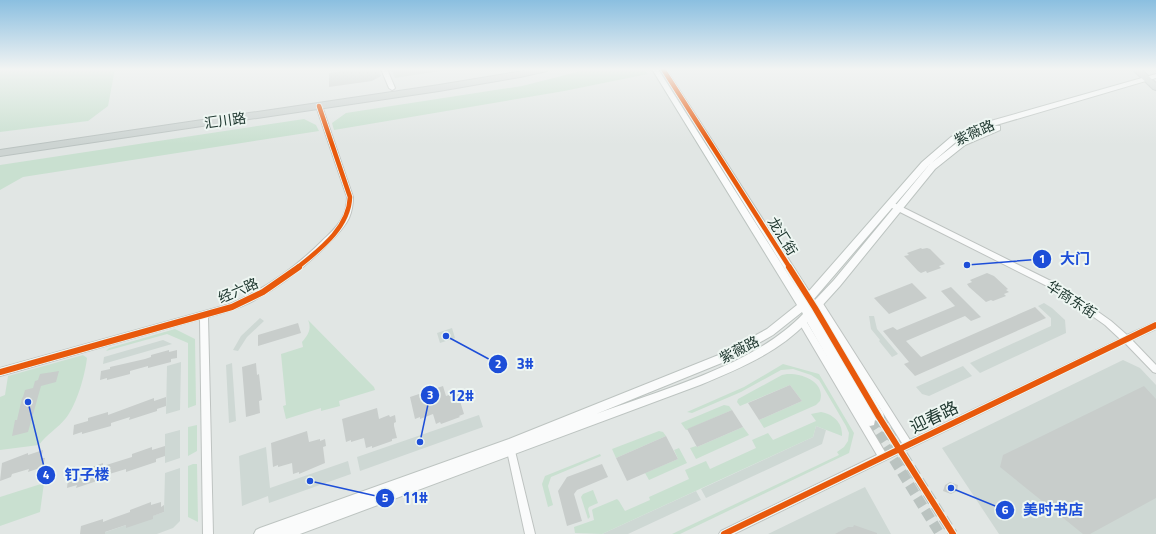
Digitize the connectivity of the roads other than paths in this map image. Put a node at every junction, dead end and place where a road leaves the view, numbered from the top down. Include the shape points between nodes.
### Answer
1 (352, 94) edge
2 (398, 94) edge
3 (671, 94) edge
4 (678, 94) edge
5 (1110, 94) edge
6 (320, 106) junction
7 (0, 146) edge
8 (0, 153) edge
9 (894, 206) junction
10 (809, 309) junction
11 (204, 315) junction
12 (1156, 325) edge
13 (1126, 339) junction
14 (1156, 370) edge
15 (0, 372) edge
16 (879, 417) tunnel mouth
17 (870, 421) tunnel mouth
18 (908, 445) junction
19 (511, 451) junction
20 (883, 457) junction
21 (208, 534) edge
22 (260, 534) edge
23 (284, 534) edge
24 (530, 534) edge
25 (724, 534) edge

1 - 7 main road, 汇川路
2 - 6 main road, 汇川路
3 - 10 main road, 龙汇街
4 - 10 main road, 龙汇街
5 - 9 main road, 紫薇路 via 989,130 962,143 932,167
6 - 8 main road, 汇川路
6 - 11 street, 经六路 via 350,197 348,217 327,241 279,284 243,303
9 - 10 main road, 紫薇路
9 - 13 street, 华商东街 via 1060,289
10 - 16 main road, 龙汇街
10 - 17 main road, 龙汇街
10 - 18 street
10 - 19 main road, 紫薇路 via 782,338 750,359
10 - 20 street
10 - 22 main road, 紫薇路 via 725,357 509,444
11 - 15 street, 经六路
11 - 21 street
12 - 13 street, 迎春路
13 - 14 street, 华商东街
13 - 18 street, 迎春路
18 - 20 street, 迎春路
19 - 23 main road, 紫薇路
19 - 24 street
20 - 25 street, 迎春路

